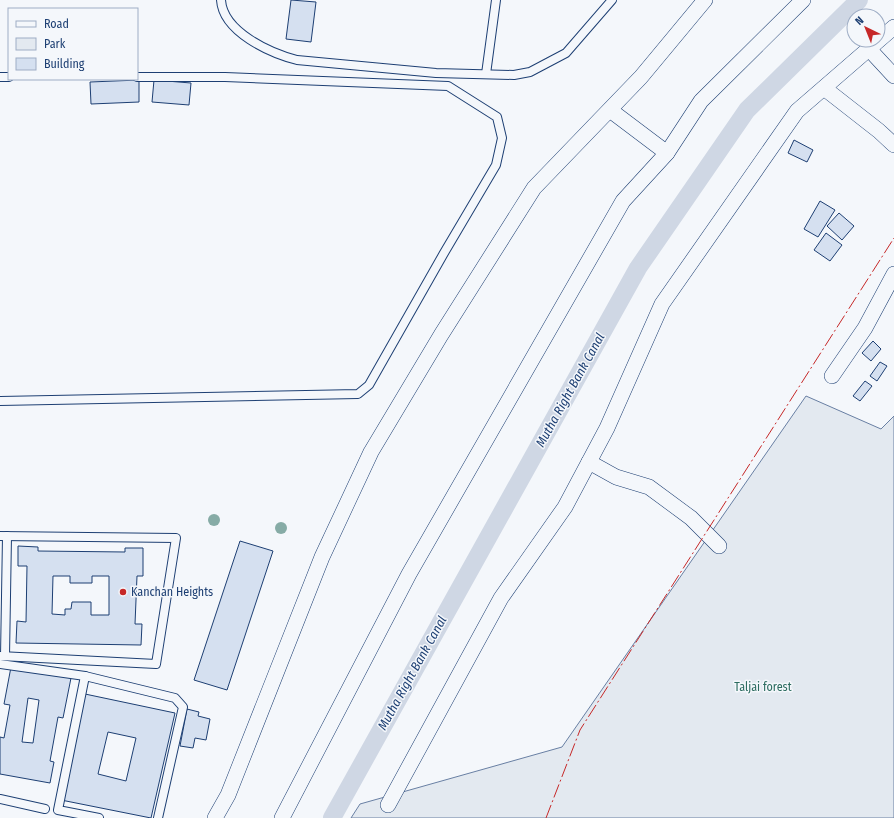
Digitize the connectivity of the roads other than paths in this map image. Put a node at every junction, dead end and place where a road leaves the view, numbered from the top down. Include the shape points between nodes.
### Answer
1 (221, 0) edge
2 (496, 0) edge
3 (612, 0) edge
4 (705, 0) edge
5 (803, 0) edge
6 (894, 27) edge
7 (869, 49) junction
8 (486, 74) junction
9 (894, 76) edge
10 (138, 77) edge
11 (824, 88) junction
12 (610, 110) junction
13 (894, 145) edge
14 (667, 153) junction
15 (894, 274) edge
16 (832, 376) dead end
17 (0, 401) edge
18 (589, 462) junction
19 (4, 536) edge
20 (719, 546) dead end
21 (3, 656) edge
22 (0, 664) edge
23 (84, 676) junction
24 (0, 799) edge
25 (388, 805) dead end
26 (46, 809) dead end
27 (99, 818) edge
28 (158, 818) edge
29 (215, 818) edge
30 (282, 818) edge

1 - 8 lane via 227,17 235,27 259,46 285,57 436,74
2 - 8 lane
3 - 8 lane via 566,53 555,60 530,72 514,75
4 - 12 street
5 - 14 street via 701,101
6 - 7 street
7 - 9 street
7 - 11 street
10 - 17 lane via 225,77 448,86 497,117 502,138 496,166 369,384 358,394
11 - 13 street
11 - 18 street via 797,111 662,304 607,428
12 - 14 street
12 - 29 street via 534,188 371,452 322,557 228,795
14 - 30 street via 623,201 409,574
15 - 16 street via 865,328
18 - 20 street via 616,477 649,487 691,518
18 - 25 street via 565,507 501,598
19 - 21 lane
19 - 21 lane via 176,538 156,664
22 - 23 lane
23 - 27 lane via 58,810
23 - 28 lane via 175,698 183,707
24 - 26 lane

